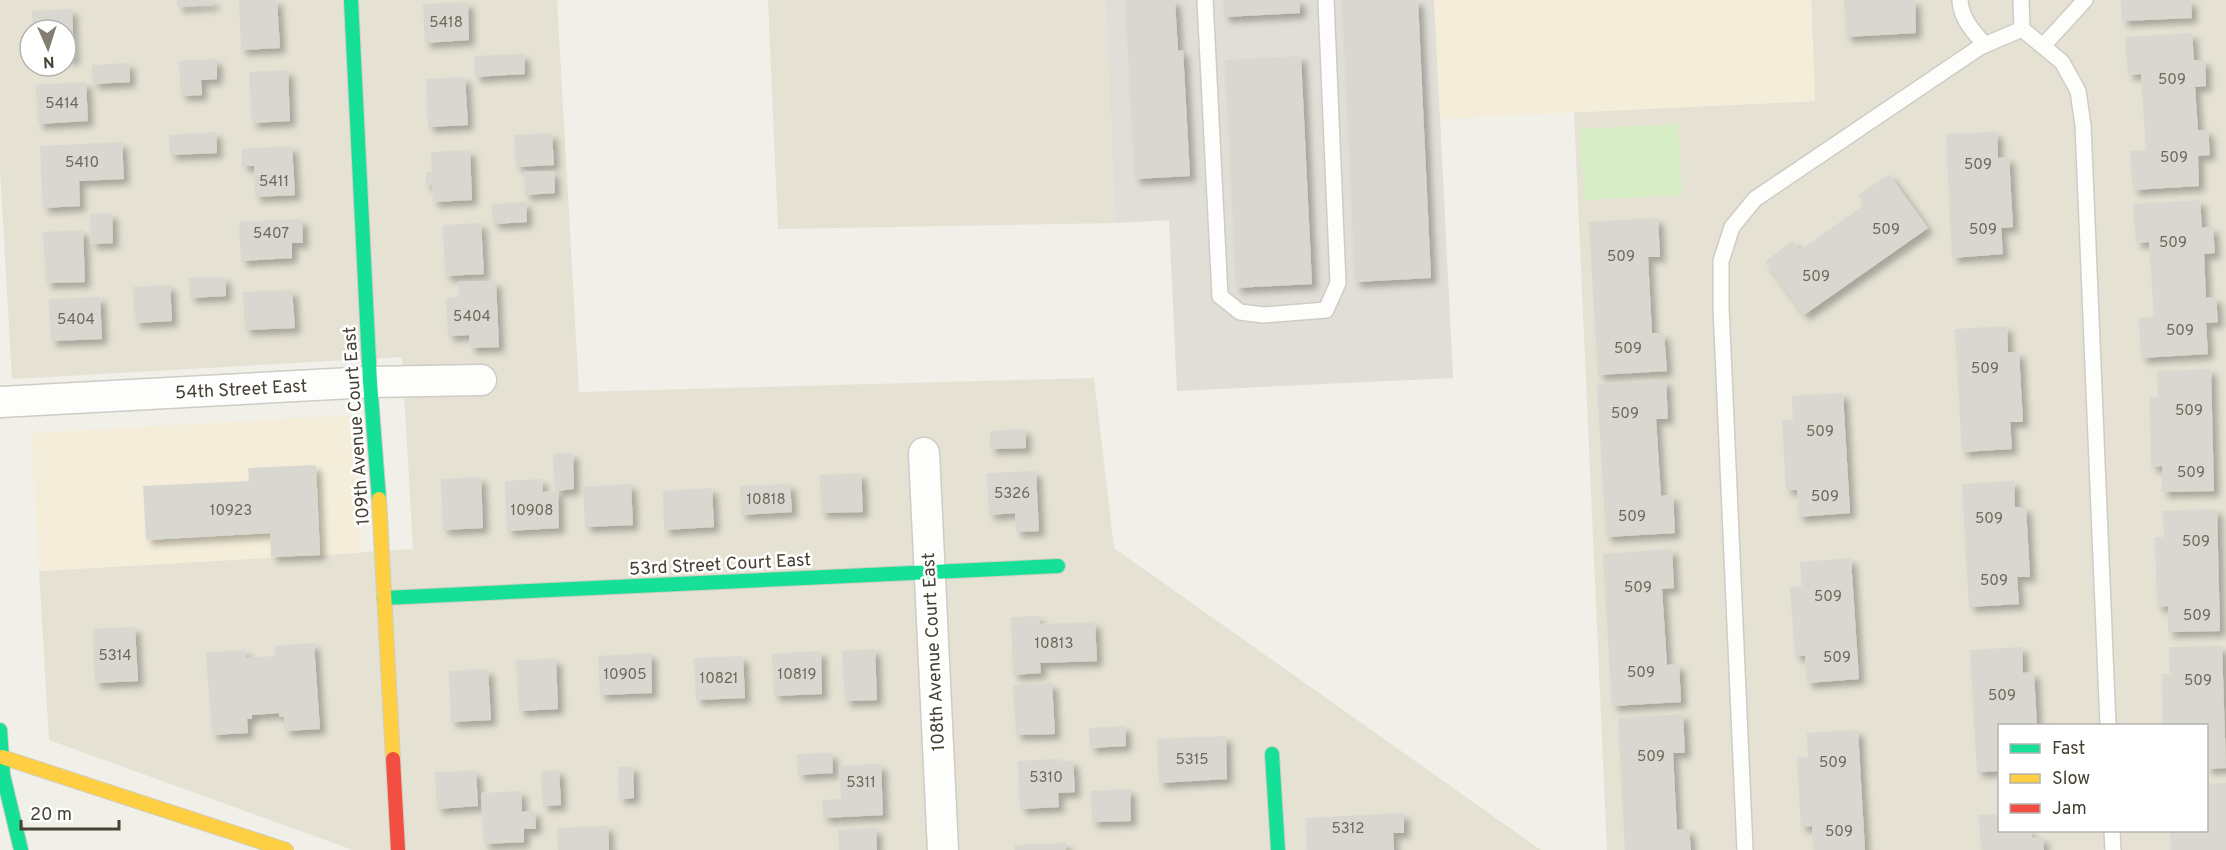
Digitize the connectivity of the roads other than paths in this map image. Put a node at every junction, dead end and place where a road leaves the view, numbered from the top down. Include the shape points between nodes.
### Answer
1 (351, 0) edge
2 (1205, 0) edge
3 (1326, 0) edge
4 (1960, 0) edge
5 (2020, 0) edge
6 (2085, 0) edge
7 (2022, 29) junction
8 (1985, 45) junction
9 (2043, 46) junction
10 (481, 380) dead end
11 (370, 382) junction
12 (0, 402) edge
13 (924, 453) dead end
14 (1058, 566) dead end
15 (928, 572) junction
16 (384, 598) junction
17 (2108, 724) edge
18 (0, 730) edge
19 (1272, 754) dead end
20 (2, 757) junction
21 (2112, 832) edge
22 (21, 850) edge
23 (286, 850) edge
24 (398, 850) edge
25 (943, 850) edge
26 (1278, 850) edge
27 (1745, 850) edge
28 (2113, 850) edge

1 - 11 street, 109th Avenue Court East
2 - 3 lane via 1220,296 1240,312 1263,315 1326,310 1338,283
4 - 8 lane via 1961,12
5 - 7 lane
6 - 9 lane
7 - 8 lane
7 - 9 lane
8 - 27 lane via 1755,199 1732,227 1721,261
9 - 17 lane via 2062,62 2078,91 2083,125
10 - 11 street, 54th Street East
11 - 12 street, 54th Street East
11 - 16 street, 109th Avenue Court East
13 - 15 street, 108th Avenue Court East
14 - 15 street, 53rd Street Court East
15 - 16 street, 53rd Street Court East
15 - 25 street, 108th Avenue Court East
16 - 24 street, 109th Avenue Court East
18 - 20 street
19 - 26 street
20 - 22 street
20 - 23 street
21 - 28 lane

